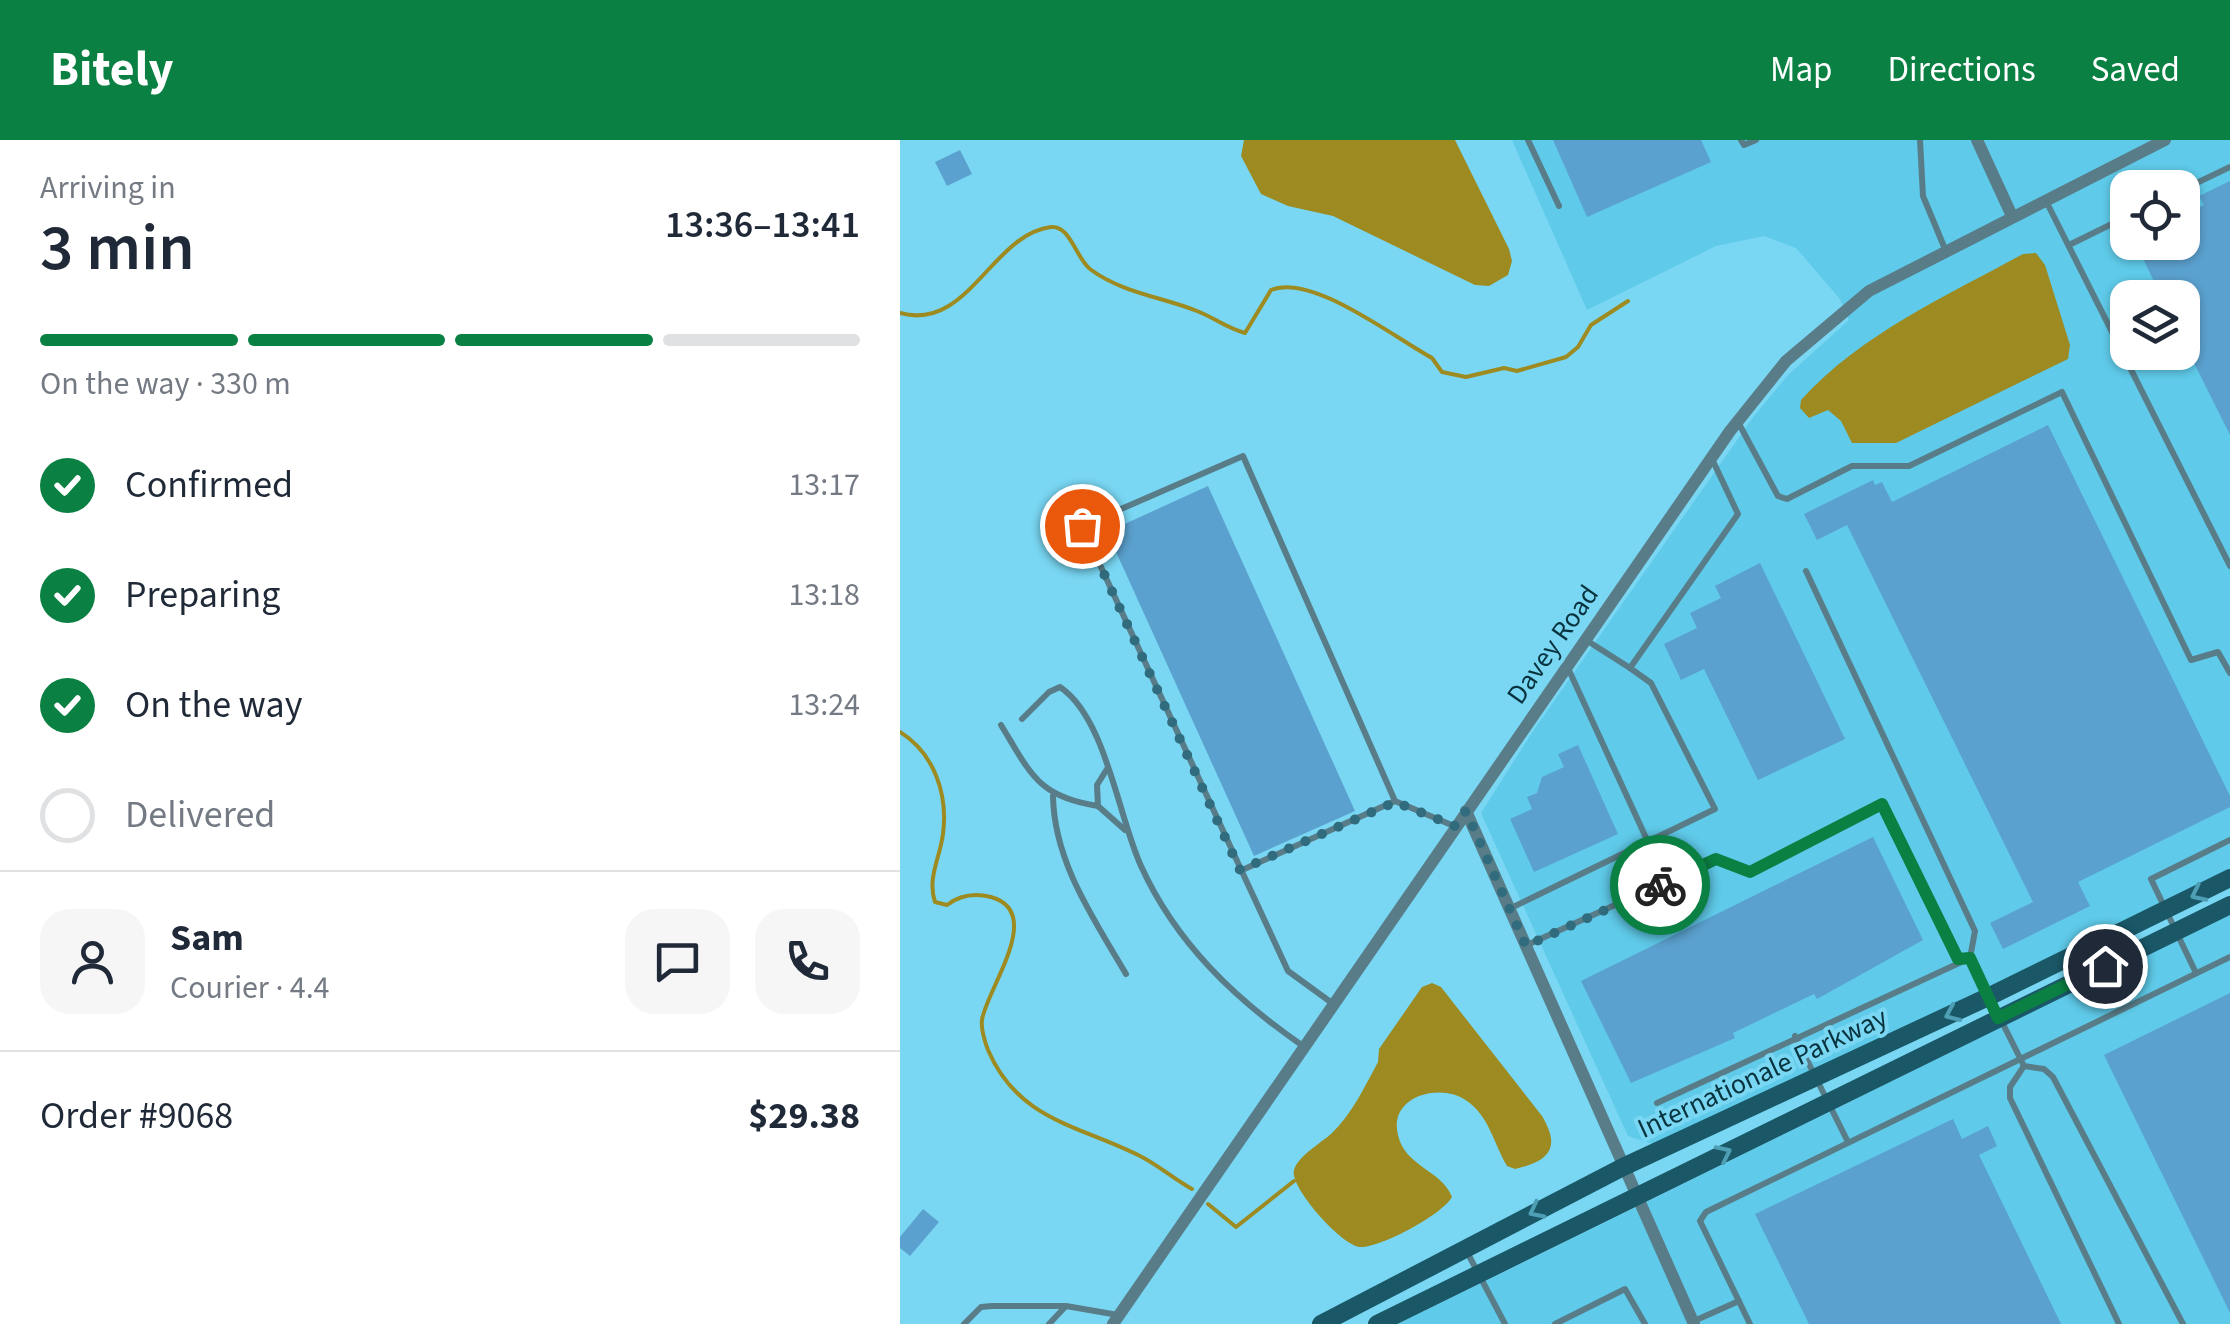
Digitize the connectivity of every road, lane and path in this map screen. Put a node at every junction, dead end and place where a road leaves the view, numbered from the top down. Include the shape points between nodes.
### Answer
1 (1528, 140) edge
2 (1741, 140) edge
3 (1756, 140) edge
4 (1920, 140) edge
5 (1977, 140) edge
6 (2166, 140) edge
7 (2230, 167) edge
8 (2200, 181) edge
9 (2045, 200) junction
10 (1559, 206) dead end
11 (2012, 216) junction
12 (2110, 225) edge
13 (2069, 245) junction
14 (1945, 249) junction
15 (1738, 420) junction
16 (1711, 458) junction
17 (2230, 566) edge
18 (1806, 571) dead end
19 (1586, 640) junction
20 (1567, 666) junction
21 (1630, 668) junction
22 (2230, 674) edge
23 (1022, 719) dead end
24 (1000, 726) dead end
25 (1107, 770) junction
26 (1054, 796) junction
27 (1395, 802) junction
28 (1098, 806) junction
29 (1466, 811) junction
30 (1455, 826) junction
31 (1126, 830) junction
32 (2230, 840) edge
33 (1648, 842) junction
34 (1240, 870) junction
35 (2230, 878) edge
36 (2230, 905) edge
37 (1509, 909) junction
38 (2166, 910) junction
39 (2176, 932) junction
40 (1526, 946) junction
41 (2230, 957) edge
42 (1970, 958) junction
43 (1958, 959) junction
44 (1126, 974) dead end
45 (2196, 974) junction
46 (1988, 997) junction
47 (1334, 1004) junction
48 (1998, 1018) junction
49 (1795, 1036) junction
50 (1304, 1047) junction
51 (2022, 1062) junction
52 (1814, 1076) junction
53 (1828, 1102) junction
54 (1657, 1103) dead end
55 (1848, 1142) junction
56 (1623, 1167) junction
57 (1636, 1196) junction
58 (1464, 1248) junction
59 (1478, 1274) junction
60 (1367, 1301) junction
61 (1739, 1301) junction
62 (1066, 1306) junction
63 (1343, 1319) edge
64 (1116, 1320) edge
65 (1691, 1323) edge
66 (964, 1324) edge
67 (1050, 1324) edge
68 (1322, 1324) edge
69 (1378, 1324) edge
70 (1504, 1324) edge
71 (1555, 1324) edge
72 (1645, 1324) edge
73 (1750, 1324) edge
74 (2119, 1324) edge
75 (2184, 1324) edge

1 - 10 lane
2 - 3 lane
4 - 14 lane via 1922,196
5 - 11 street
6 - 9 street, Davey Road
7 - 8 lane
9 - 11 street, Davey Road
9 - 13 lane
11 - 14 street, Davey Road
12 - 13 lane
13 - 17 lane
14 - 15 street, Davey Road via 1826,324
15 - 16 street, Davey Road
15 - 22 lane via 1778,496 1787,499 1852,466 1910,466 2062,392 2191,660 2218,652
16 - 19 street, Davey Road
16 - 21 lane via 1738,514
18 - 42 lane via 1975,930
19 - 20 street, Davey Road
19 - 21 lane
20 - 29 street, Davey Road
20 - 33 lane
21 - 33 lane via 1651,683 1715,809
23 - 25 lane via 1060,687 1098,739
24 - 26 lane via 1035,780
25 - 28 lane via 1097,785
25 - 31 lane
26 - 28 lane
26 - 44 lane via 1054,816 1083,902
27 - 30 lane
27 - 34 lane
27 - 34 lane via 1243,456 1082,526
28 - 31 lane
29 - 30 street, Davey Road
29 - 37 street
30 - 47 street, Davey Road
31 - 50 lane via 1161,904 1209,968 1250,1010
32 - 38 lane via 2151,878
33 - 37 lane
34 - 47 lane via 1288,971
35 -> 38 street, Internationale Parkway
36 - 39 street, Internationale Parkway
37 - 40 street
38 - 39 lane
38 - 46 street, Internationale Parkway
39 - 45 lane
39 - 48 street, Internationale Parkway
40 - 43 lane via 1716,859 1750,872 1882,804
40 - 56 street
41 - 45 lane
42 - 43 lane
42 - 46 lane
43 - 49 lane
45 - 51 lane
46 - 48 lane
46 -> 52 street, Internationale Parkway
47 - 50 street, Davey Road
48 - 51 lane
48 - 53 street, Internationale Parkway
49 - 52 lane
49 - 54 lane
50 - 64 street, Davey Road
51 - 55 lane
51 - 74 lane via 2010,1098
51 - 75 lane via 2053,1076
52 - 53 lane
52 - 56 street, Internationale Parkway
53 - 55 lane
57 -> 53 street, Internationale Parkway
55 - 61 lane via 1700,1220
56 - 57 street
56 -> 58 street, Internationale Parkway
57 - 59 street, Internationale Parkway
57 - 65 street
58 - 59 lane
58 - 60 street, Internationale Parkway
59 - 69 street, Internationale Parkway
59 - 70 lane
60 - 63 street, Internationale Parkway
60 - 69 lane
61 - 65 lane
61 - 73 lane
62 - 64 lane
62 - 66 lane via 982,1307
62 - 67 lane
63 - 68 street, Internationale Parkway
71 - 72 lane via 1626,1290

